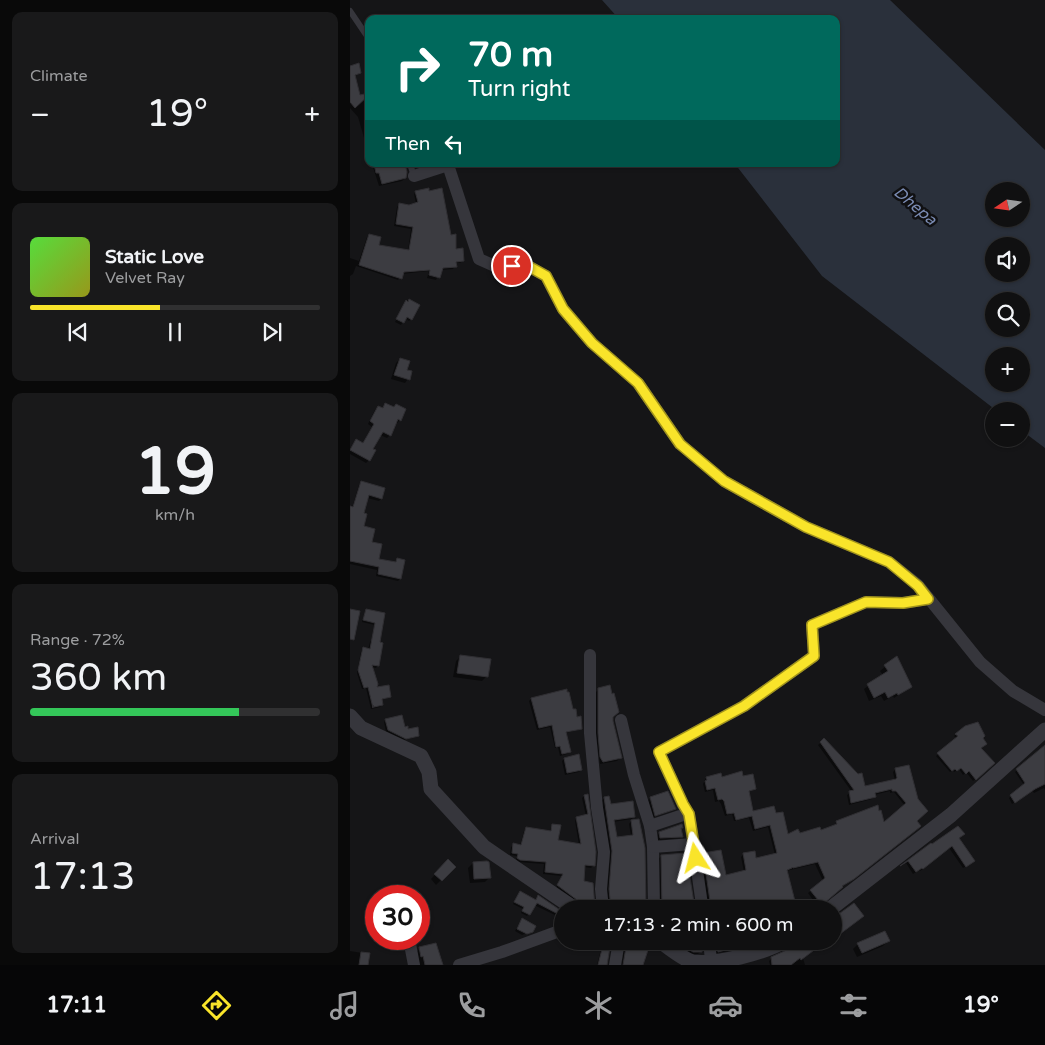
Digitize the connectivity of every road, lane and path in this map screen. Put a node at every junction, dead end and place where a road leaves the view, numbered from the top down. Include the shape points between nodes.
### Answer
1 (350, 11) edge
2 (365, 33) edge
3 (434, 167) edge
4 (449, 167) edge
5 (412, 170) edge
6 (928, 599) junction
7 (590, 655) dead end
8 (1045, 710) edge
9 (350, 716) edge
10 (621, 720) dead end
11 (1045, 730) edge
12 (689, 814) junction
13 (650, 826) junction
14 (693, 844) junction
15 (653, 847) junction
16 (562, 900) edge
17 (602, 900) edge
18 (654, 900) edge
19 (701, 900) edge
20 (842, 900) edge
21 (554, 933) edge
22 (411, 950) edge
23 (618, 950) edge
24 (674, 950) edge
25 (710, 950) edge
26 (764, 950) edge
27 (718, 964) edge
28 (414, 965) edge
29 (459, 965) edge
30 (616, 965) edge

1 - 2 lane
3 - 5 street
4 - 6 street via 479,259 497,266 528,266 546,276 563,309 592,343 638,383 680,444 724,481 806,527 889,562 918,586
6 - 8 street via 980,662 1013,691
6 - 12 street via 903,603 866,602 812,625 814,656 744,706 659,752
7 - 17 street via 590,733 604,852
9 - 16 street via 361,728 421,756 429,772 431,789 484,847
10 - 13 street
11 - 20 street via 951,815
12 - 13 street
12 - 14 street
13 - 15 street
14 - 15 street
14 - 19 street
15 - 18 street
21 - 29 street
22 - 28 street
23 - 30 street
24 - 27 street via 692,962
25 - 27 street via 711,960
26 - 27 street

